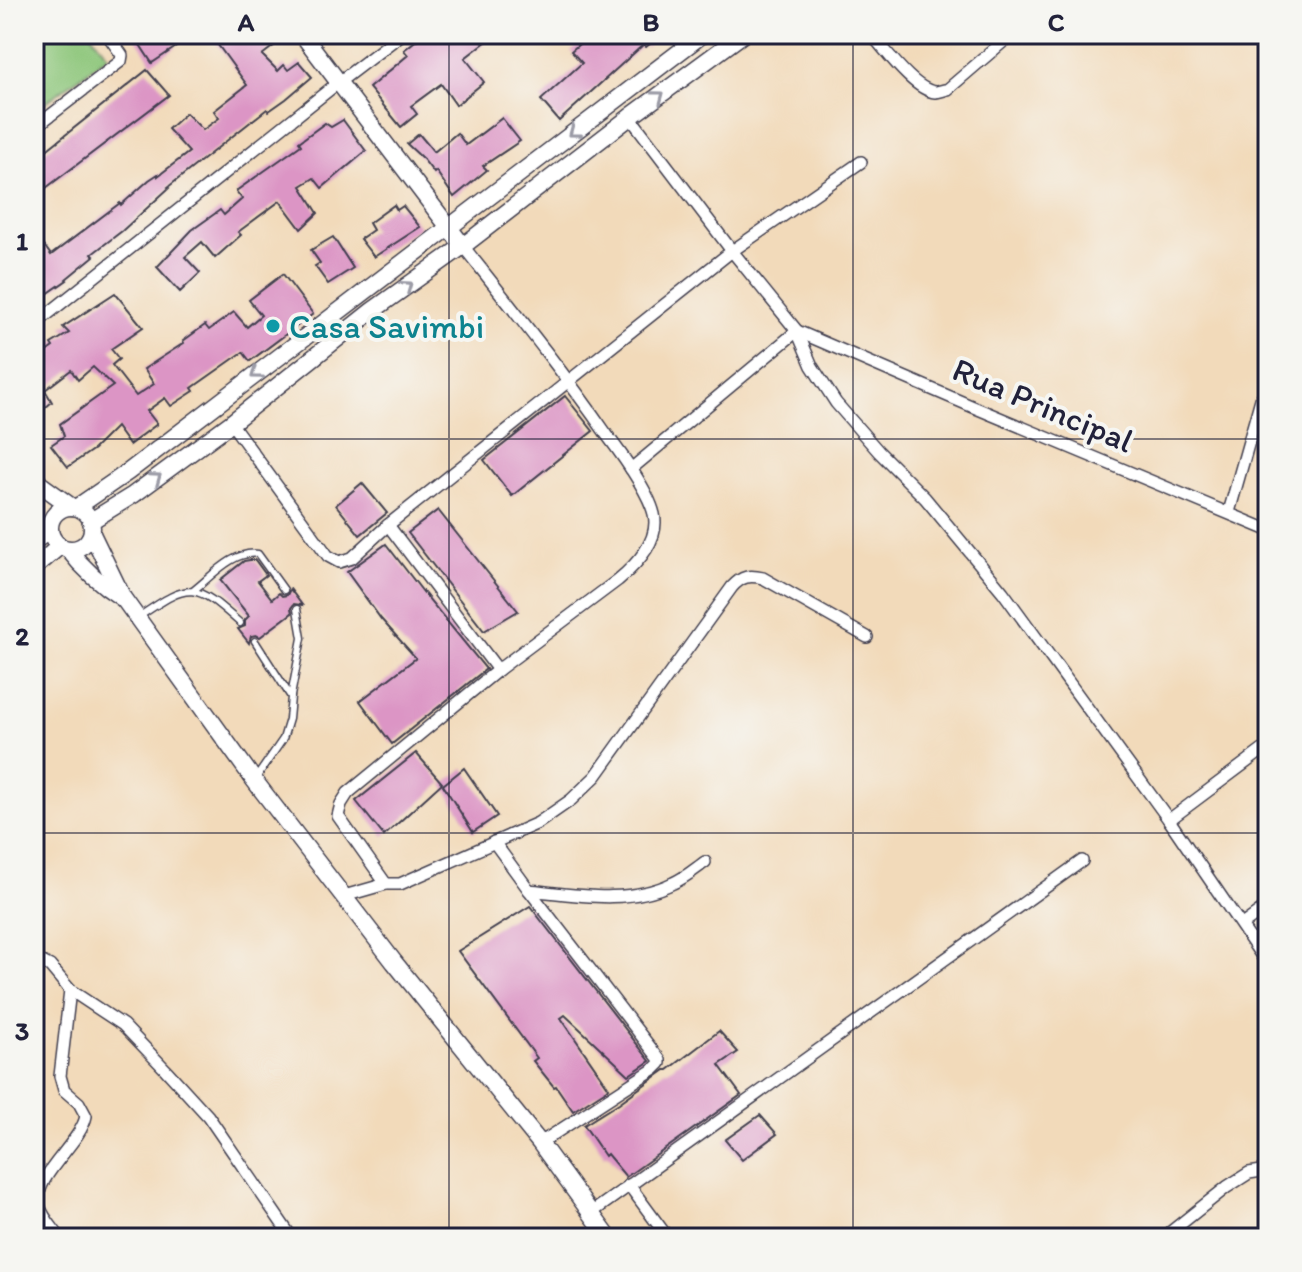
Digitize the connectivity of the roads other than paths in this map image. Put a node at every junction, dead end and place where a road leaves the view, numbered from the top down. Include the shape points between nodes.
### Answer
1 (107, 34) edge
2 (302, 34) edge
3 (402, 34) edge
4 (703, 34) edge
5 (743, 34) edge
6 (871, 34) edge
7 (1012, 34) edge
8 (339, 82) junction
9 (630, 117) junction
10 (34, 128) edge
11 (861, 162) dead end
12 (448, 227) junction
13 (463, 246) junction
14 (732, 251) junction
15 (34, 325) edge
16 (797, 331) junction
17 (570, 382) junction
18 (1268, 389) edge
19 (231, 423) junction
20 (631, 469) junction
21 (37, 480) edge
22 (74, 507) junction
23 (1229, 512) junction
24 (388, 525) junction
25 (50, 528) junction
26 (92, 528) junction
27 (1268, 530) edge
28 (34, 541) edge
29 (64, 548) junction
30 (34, 568) edge
31 (194, 590) junction
32 (284, 590) dead end
33 (123, 598) junction
34 (297, 609) dead end
35 (137, 618) junction
36 (240, 623) dead end
37 (867, 637) dead end
38 (255, 641) dead end
39 (498, 670) junction
40 (291, 697) junction
41 (1268, 746) edge
42 (254, 780) junction
43 (1169, 820) junction
44 (494, 842) junction
45 (1082, 861) dead end
46 (705, 862) dead end
47 (386, 884) junction
48 (529, 890) junction
49 (344, 896) junction
50 (1268, 906) edge
51 (1242, 925) junction
52 (34, 958) edge
53 (1268, 965) edge
54 (70, 990) junction
55 (540, 1143) junction
56 (1268, 1170) edge
57 (629, 1185) junction
58 (591, 1213) junction
59 (60, 1238) edge
60 (292, 1238) edge
61 (609, 1238) edge
62 (668, 1238) edge
63 (1163, 1238) edge

1 - 10 street via 121,61
2 - 8 street
3 - 8 street
4 -> 12 street
9 -> 5 street
6 - 7 street via 913,80 936,93 948,89
8 - 12 street
8 - 15 street
9 - 13 street
9 - 14 street
11 - 14 street
12 - 13 street
12 -> 22 street via 128,472
13 - 17 street
19 -> 13 street
14 - 16 street
14 - 17 street
16 - 20 street
16 - 23 street, Rua Principal
16 - 43 street via 836,403 1003,592
17 - 20 street
17 - 24 street
18 - 23 street
19 - 24 street via 328,556 339,562 352,558
26 -> 19 street
20 - 39 street via 654,515 645,553 618,580
21 - 22 street
21 - 25 street
22 - 25 street via 57,512
22 - 26 street via 85,511
23 - 27 street, Rua Principal
24 - 39 street
25 - 28 street
25 - 29 street
26 - 29 street via 83,546
26 - 33 street
29 - 30 street
29 - 33 street via 100,584
31 - 32 lane via 247,552 258,554
31 - 35 lane via 169,596
31 - 36 lane
33 - 35 street
34 - 40 lane via 302,638
35 - 42 street
37 - 44 street via 763,578 741,577 596,776 538,823
38 - 40 lane
39 - 47 street via 341,804 338,816
40 - 42 lane via 283,739
41 - 43 street
42 - 49 street
43 - 51 street
44 - 47 street via 400,884
44 - 48 street
45 - 57 street
46 - 48 street via 675,883 648,893 604,898
47 - 49 street
48 - 55 street via 660,1060
49 - 55 street
50 - 51 street
51 - 53 street
52 - 54 street via 50,966
54 - 59 street via 60,1076 64,1090 86,1116 85,1126 39,1190 38,1203
54 - 60 street via 123,1025 208,1116
55 - 58 street
56 - 63 street via 1249,1173 1227,1187
57 - 58 street
57 - 62 street
58 - 61 street

